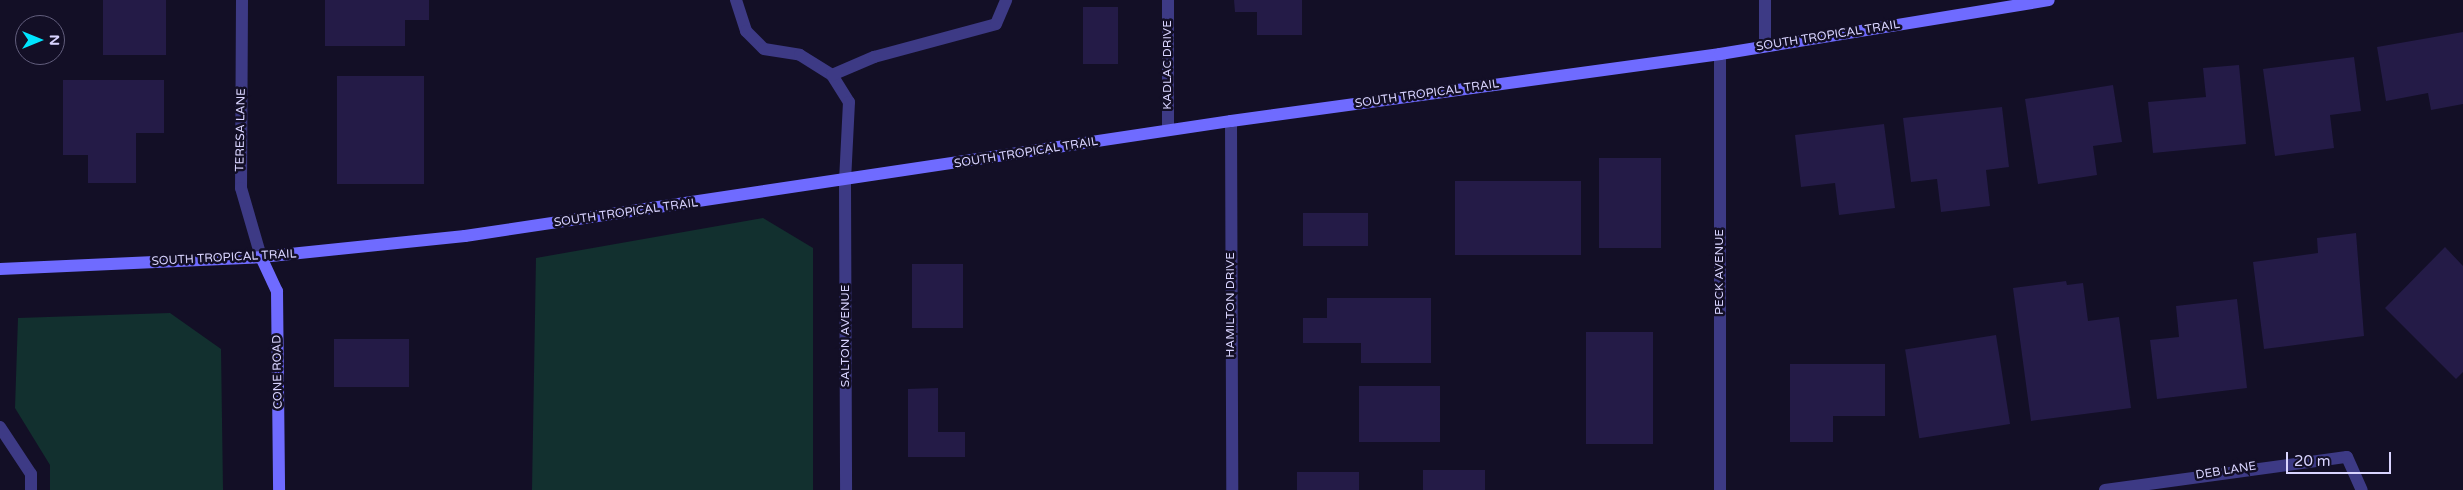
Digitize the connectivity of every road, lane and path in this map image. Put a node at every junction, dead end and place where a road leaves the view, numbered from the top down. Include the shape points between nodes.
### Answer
1 (242, 0) edge
2 (736, 0) edge
3 (1006, 0) edge
4 (1168, 0) edge
5 (1765, 0) edge
6 (2049, 0) edge
7 (1765, 46) junction
8 (1720, 54) junction
9 (832, 75) junction
10 (1230, 120) junction
11 (1168, 130) junction
12 (845, 182) junction
13 (261, 258) junction
14 (0, 269) edge
15 (0, 427) edge
16 (31, 490) edge
17 (279, 490) edge
18 (846, 490) edge
19 (1232, 490) edge
20 (1720, 490) edge
21 (2105, 490) edge
22 (2362, 490) edge

1 - 13 street, TERESA LANE via 240,188
2 - 9 street via 746,31 764,50 800,55
3 - 9 street via 996,24 874,57
4 - 11 street, KADLAC DRIVE
5 - 7 street
6 - 7 street, SOUTH TROPICAL TRAIL
7 - 8 street, SOUTH TROPICAL TRAIL
8 - 10 street, SOUTH TROPICAL TRAIL
8 - 20 street, PECK AVENUE
9 - 12 street, SALTON AVENUE via 849,102
10 - 11 street, SOUTH TROPICAL TRAIL
10 - 19 street, HAMILTON DRIVE
11 - 12 street, SOUTH TROPICAL TRAIL
12 - 13 street, SOUTH TROPICAL TRAIL via 465,236
12 - 18 street, SALTON AVENUE
13 - 14 street, SOUTH TROPICAL TRAIL
13 - 17 street, CONE ROAD via 277,292
15 - 16 street via 31,474
21 - 22 street, DEB LANE via 2347,457

